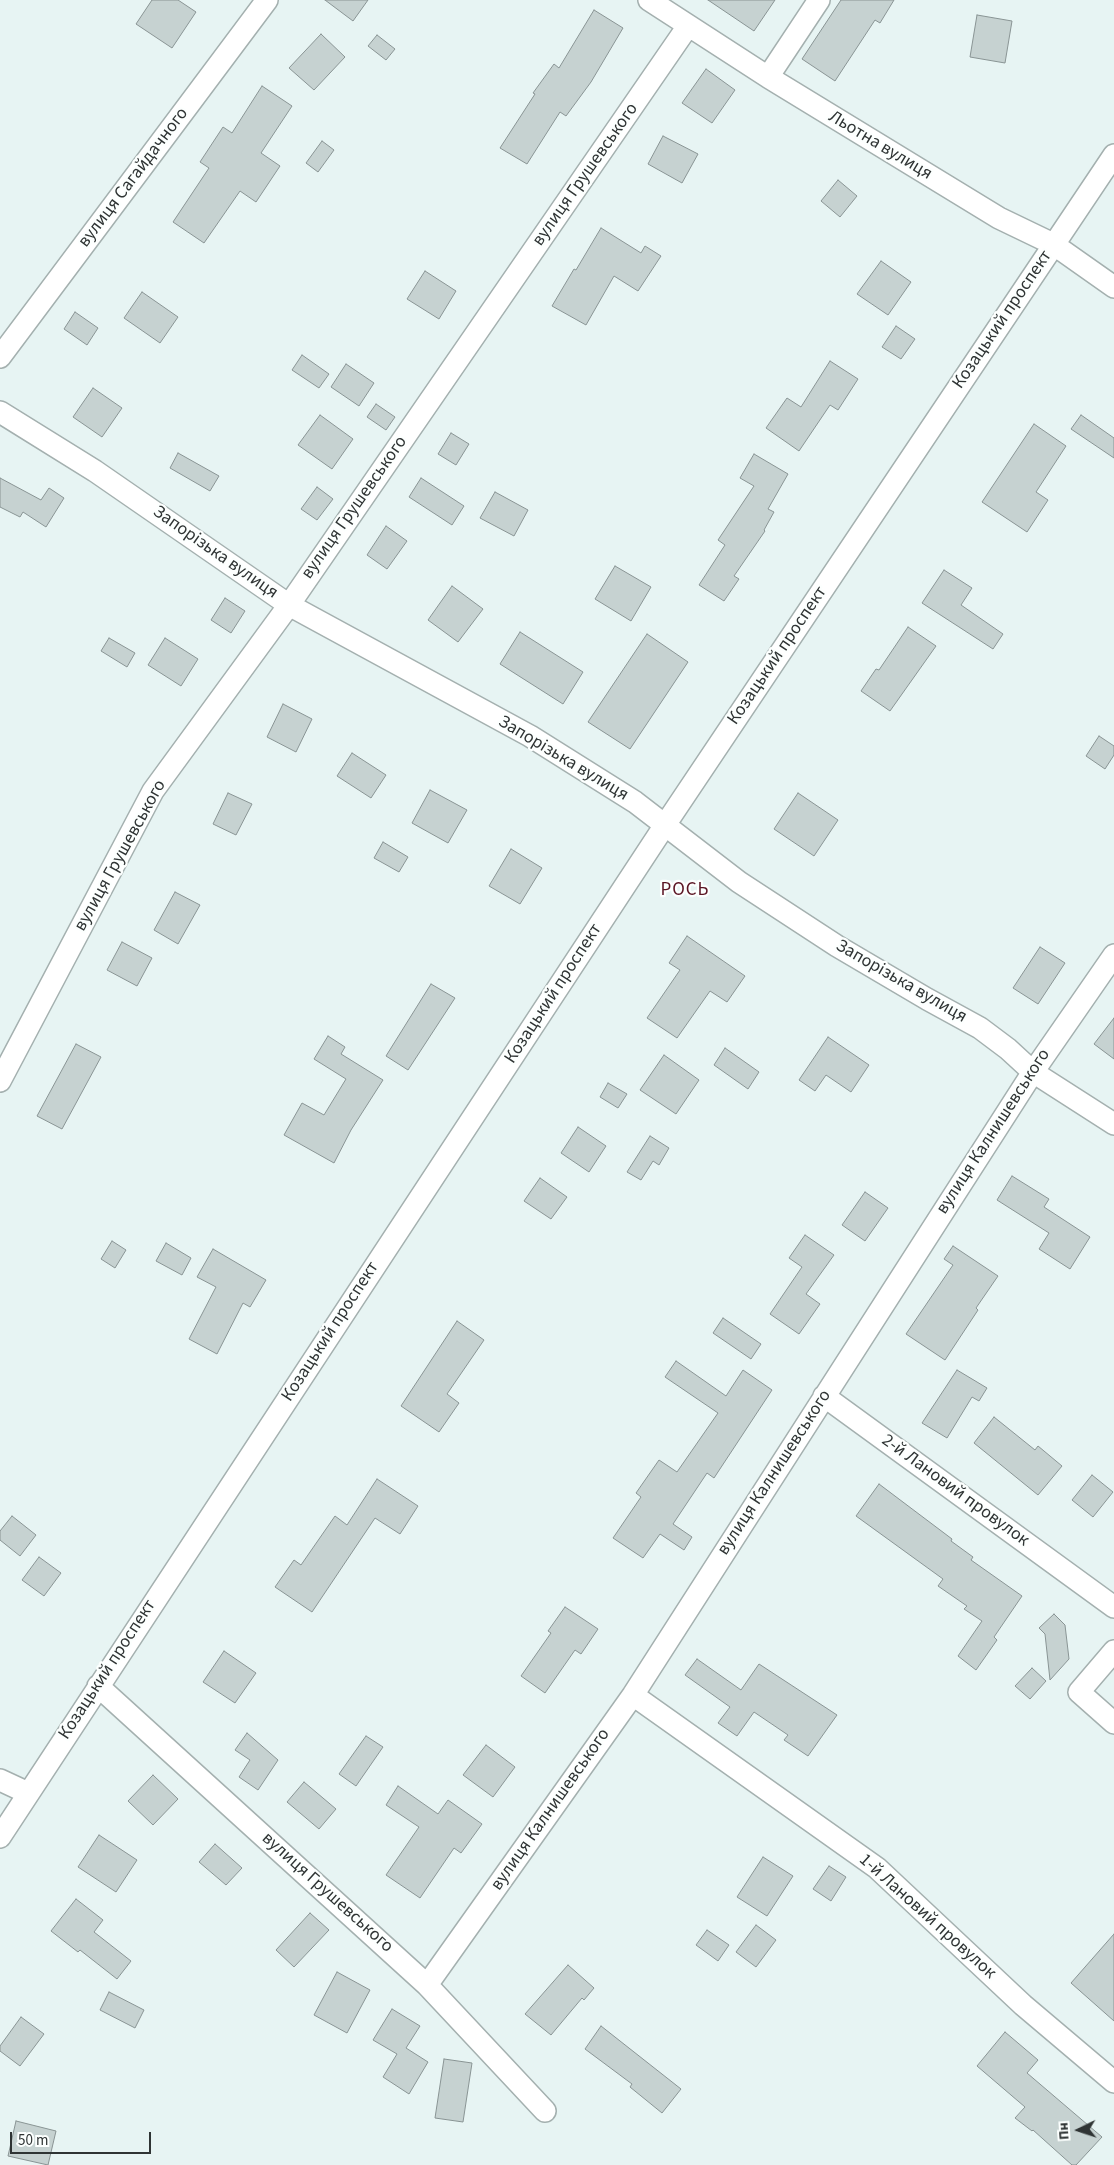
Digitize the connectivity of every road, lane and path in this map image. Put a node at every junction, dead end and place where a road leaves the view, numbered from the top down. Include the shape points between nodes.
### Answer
1 (268, 0) edge
2 (649, 0) edge
3 (819, 0) edge
4 (688, 26) junction
5 (768, 77) junction
6 (1114, 155) edge
7 (1054, 244) junction
8 (1114, 287) edge
9 (0, 357) edge
10 (0, 412) edge
11 (289, 605) junction
12 (665, 825) junction
13 (1114, 955) edge
14 (1033, 1072) junction
15 (0, 1081) edge
16 (1114, 1124) edge
17 (824, 1396) junction
18 (1114, 1607) edge
19 (1114, 1651) edge
20 (98, 1686) junction
21 (633, 1695) junction
22 (1114, 1723) edge
23 (0, 1780) edge
24 (28, 1793) junction
25 (0, 1837) edge
26 (427, 1985) junction
27 (1114, 2082) edge
28 (545, 2111) dead end

1 - 9 street, вулиця Сагайдачного
2 - 4 street, Льотна вулиця
3 - 5 street
4 - 5 street, Льотна вулиця
4 - 11 street, вулиця Грушевського
5 - 7 street, Льотна вулиця via 999,218
6 - 7 street, Козацький проспект
7 - 8 street, Льотна вулиця
7 - 12 street, Козацький проспект
10 - 11 street, Запорізька вулиця via 95,470
11 - 12 street, Запорізька вулиця via 530,736 635,802
11 - 15 street, вулиця Грушевського via 153,791
12 - 14 street, Запорізька вулиця via 739,882 838,946 980,1028
12 - 20 street, Козацький проспект
13 - 14 street, вулиця Калнишевського
14 - 16 street, Запорізька вулиця
14 - 17 street, вулиця Калнишевського
17 - 18 street, 2-й Лановий провулок
17 - 21 street, вулиця Калнишевського
19 - 22 street via 1079,1692
20 - 24 street, Козацький проспект
20 - 26 street, вулиця Грушевського
21 - 26 street, вулиця Калнишевського
21 - 27 street, 1-й Лановий провулок via 877,1868 1023,2005
23 - 24 street
24 - 25 street, Козацький проспект
26 - 28 street, вулиця Грушевського

